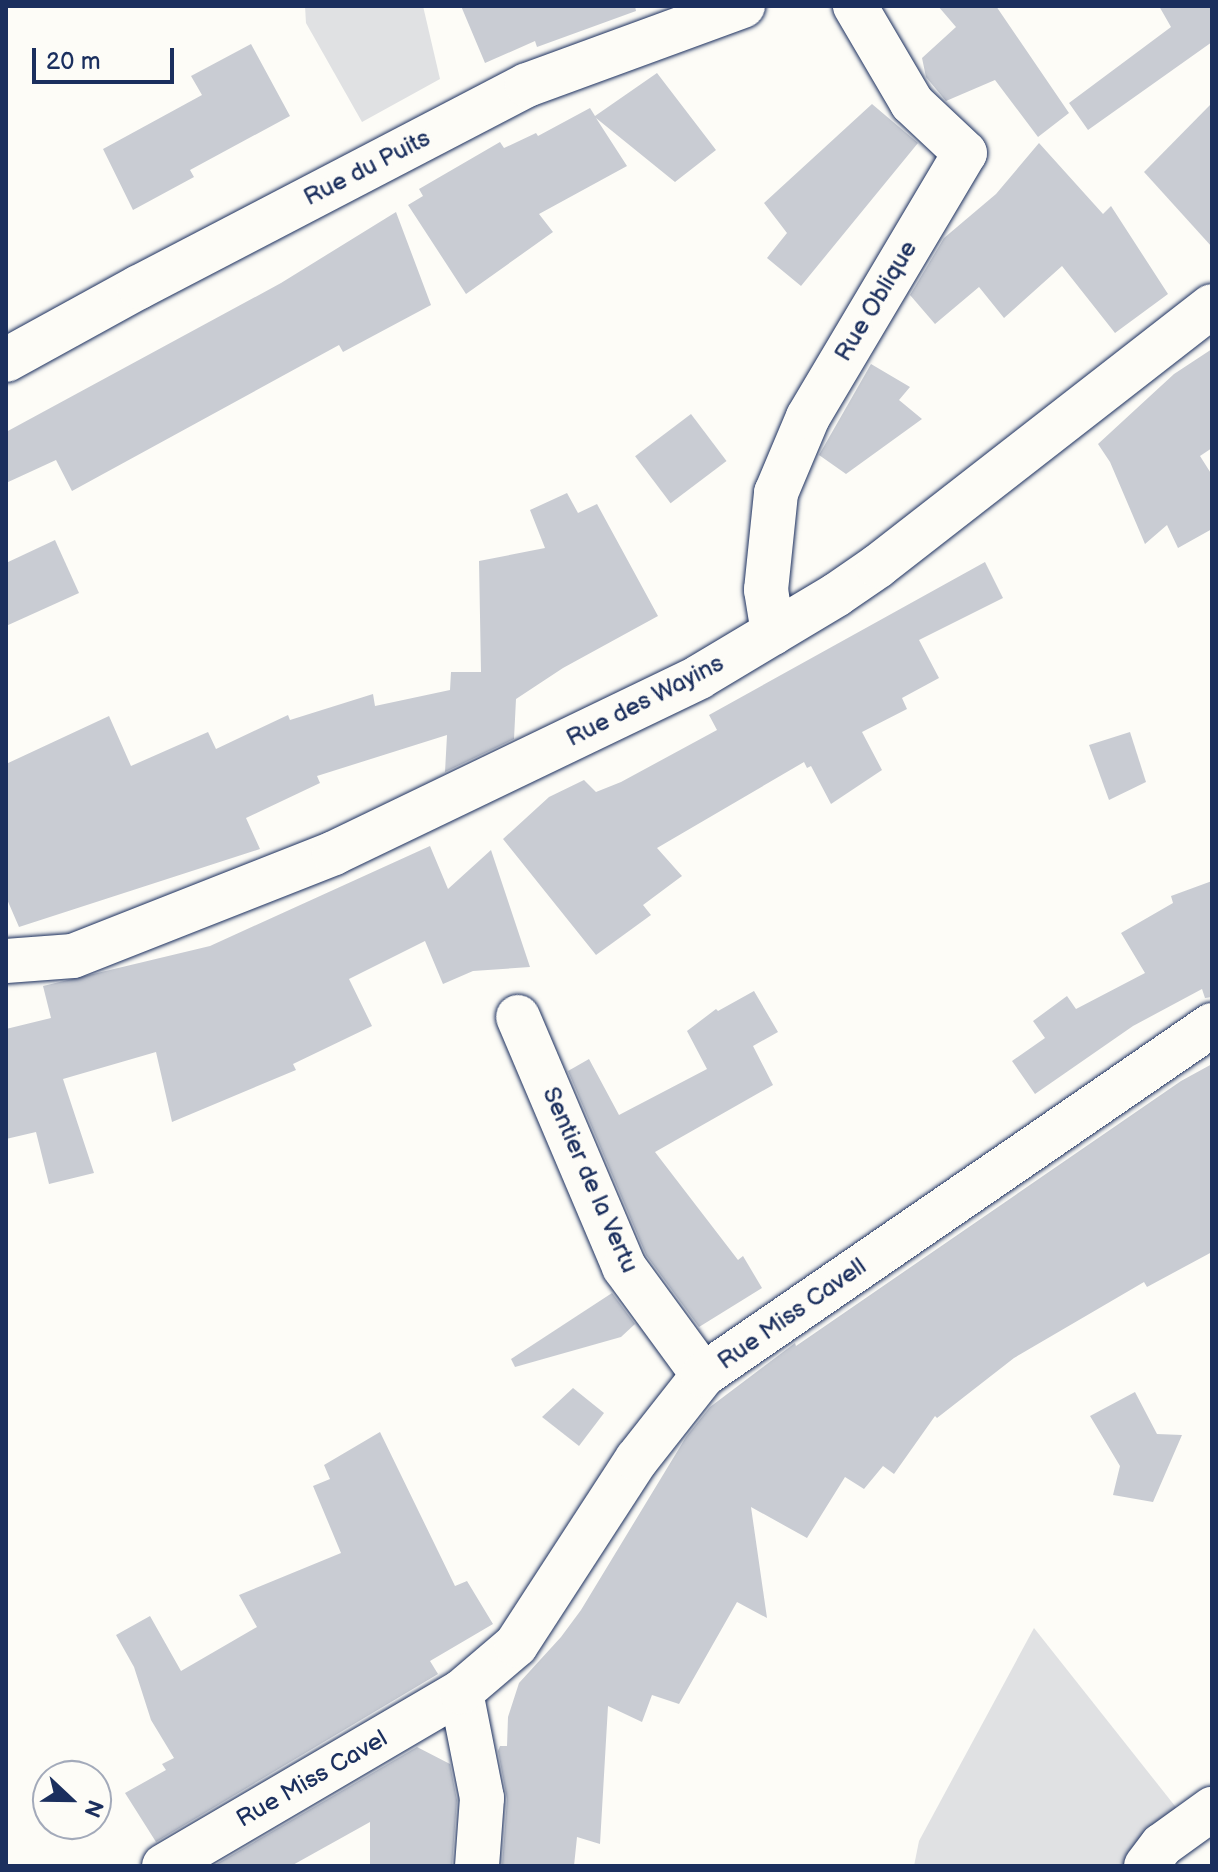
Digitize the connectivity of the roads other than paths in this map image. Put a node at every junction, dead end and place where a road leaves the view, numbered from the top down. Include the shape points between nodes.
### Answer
1 (743, 6) edge
2 (855, 6) edge
3 (1212, 306) edge
4 (6, 360) edge
5 (773, 633) junction
6 (6, 961) edge
7 (518, 1017) dead end
8 (1212, 1025) edge
9 (703, 1375) junction
10 (461, 1692) junction
11 (1212, 1809) edge
12 (164, 1866) edge
13 (477, 1866) edge
14 (1146, 1866) edge

1 - 4 street, Rue du Puits via 527,85
2 - 5 street, Rue Oblique via 912,103 965,153 808,417 776,493 766,590
3 - 5 street, Rue des Wayins via 878,566
5 - 6 street, Rue des Wayins via 699,677 334,853 73,956
7 - 9 street, Sentier de la Vertu via 624,1267
8 - 9 street, Rue Miss Cavell
9 - 10 street, Rue Miss Cavell via 637,1459 516,1645
10 - 12 street, Rue Miss Cavel
10 - 13 street via 482,1798
11 - 14 street via 1162,1845

